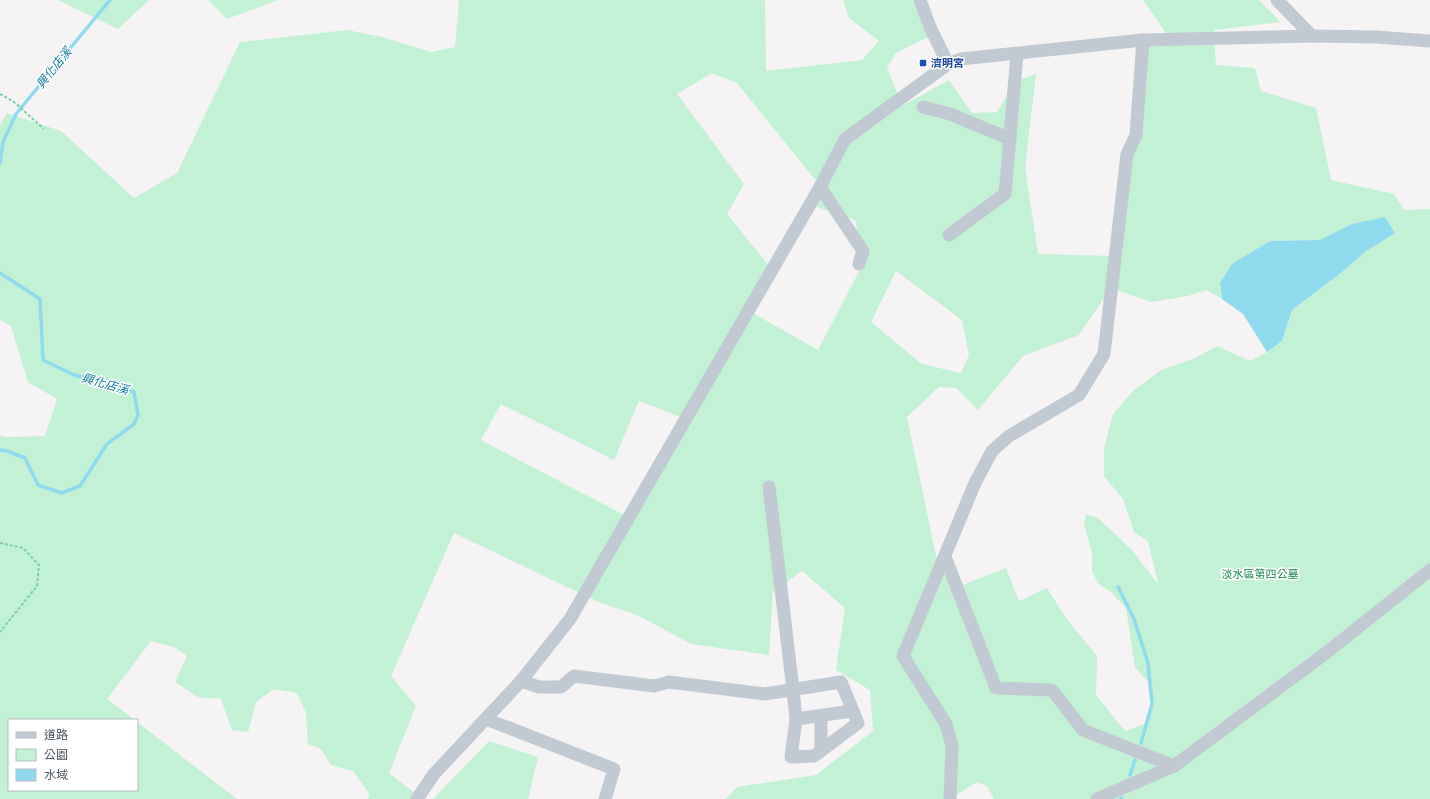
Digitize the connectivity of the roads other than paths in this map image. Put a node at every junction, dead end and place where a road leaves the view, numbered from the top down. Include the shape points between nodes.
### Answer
1 (920, 0) edge
2 (1277, 0) edge
3 (1312, 36) junction
4 (1143, 40) junction
5 (1430, 41) edge
6 (1017, 54) junction
7 (948, 64) junction
8 (923, 107) dead end
9 (1010, 139) junction
10 (820, 187) junction
11 (949, 235) dead end
12 (859, 264) dead end
13 (769, 487) dead end
14 (945, 557) junction
15 (1430, 570) edge
16 (521, 681) junction
17 (793, 690) junction
18 (852, 711) junction
19 (821, 716) junction
20 (486, 719) junction
21 (796, 719) junction
22 (821, 750) junction
23 (1174, 766) junction
24 (417, 799) edge
25 (605, 799) edge
26 (950, 799) edge
27 (1097, 799) edge

1 - 7 street
2 - 3 street
3 - 4 street
3 - 5 street
4 - 6 street
4 - 14 street via 1136,135 1127,154 1104,354 1079,395 1009,436 992,451 975,483
6 - 7 street via 961,59
6 - 9 street
7 - 10 street via 845,139
8 - 9 street via 950,114
9 - 11 street via 1005,194
10 - 12 street via 863,251
10 - 16 street via 570,619
13 - 17 street
14 - 23 street via 996,688 1052,690 1083,730
14 - 26 street via 903,656 946,724 952,746
15 - 23 street via 1326,653
16 - 17 street via 539,687 561,687 574,676 654,686 669,682 765,694
16 - 20 street
17 - 18 street via 841,682
17 - 21 street
18 - 19 street
18 - 22 street via 858,723
19 - 21 street
19 - 22 street
20 - 24 street via 434,774
20 - 25 street via 614,769
21 - 22 street via 791,757 814,756
23 - 27 street

